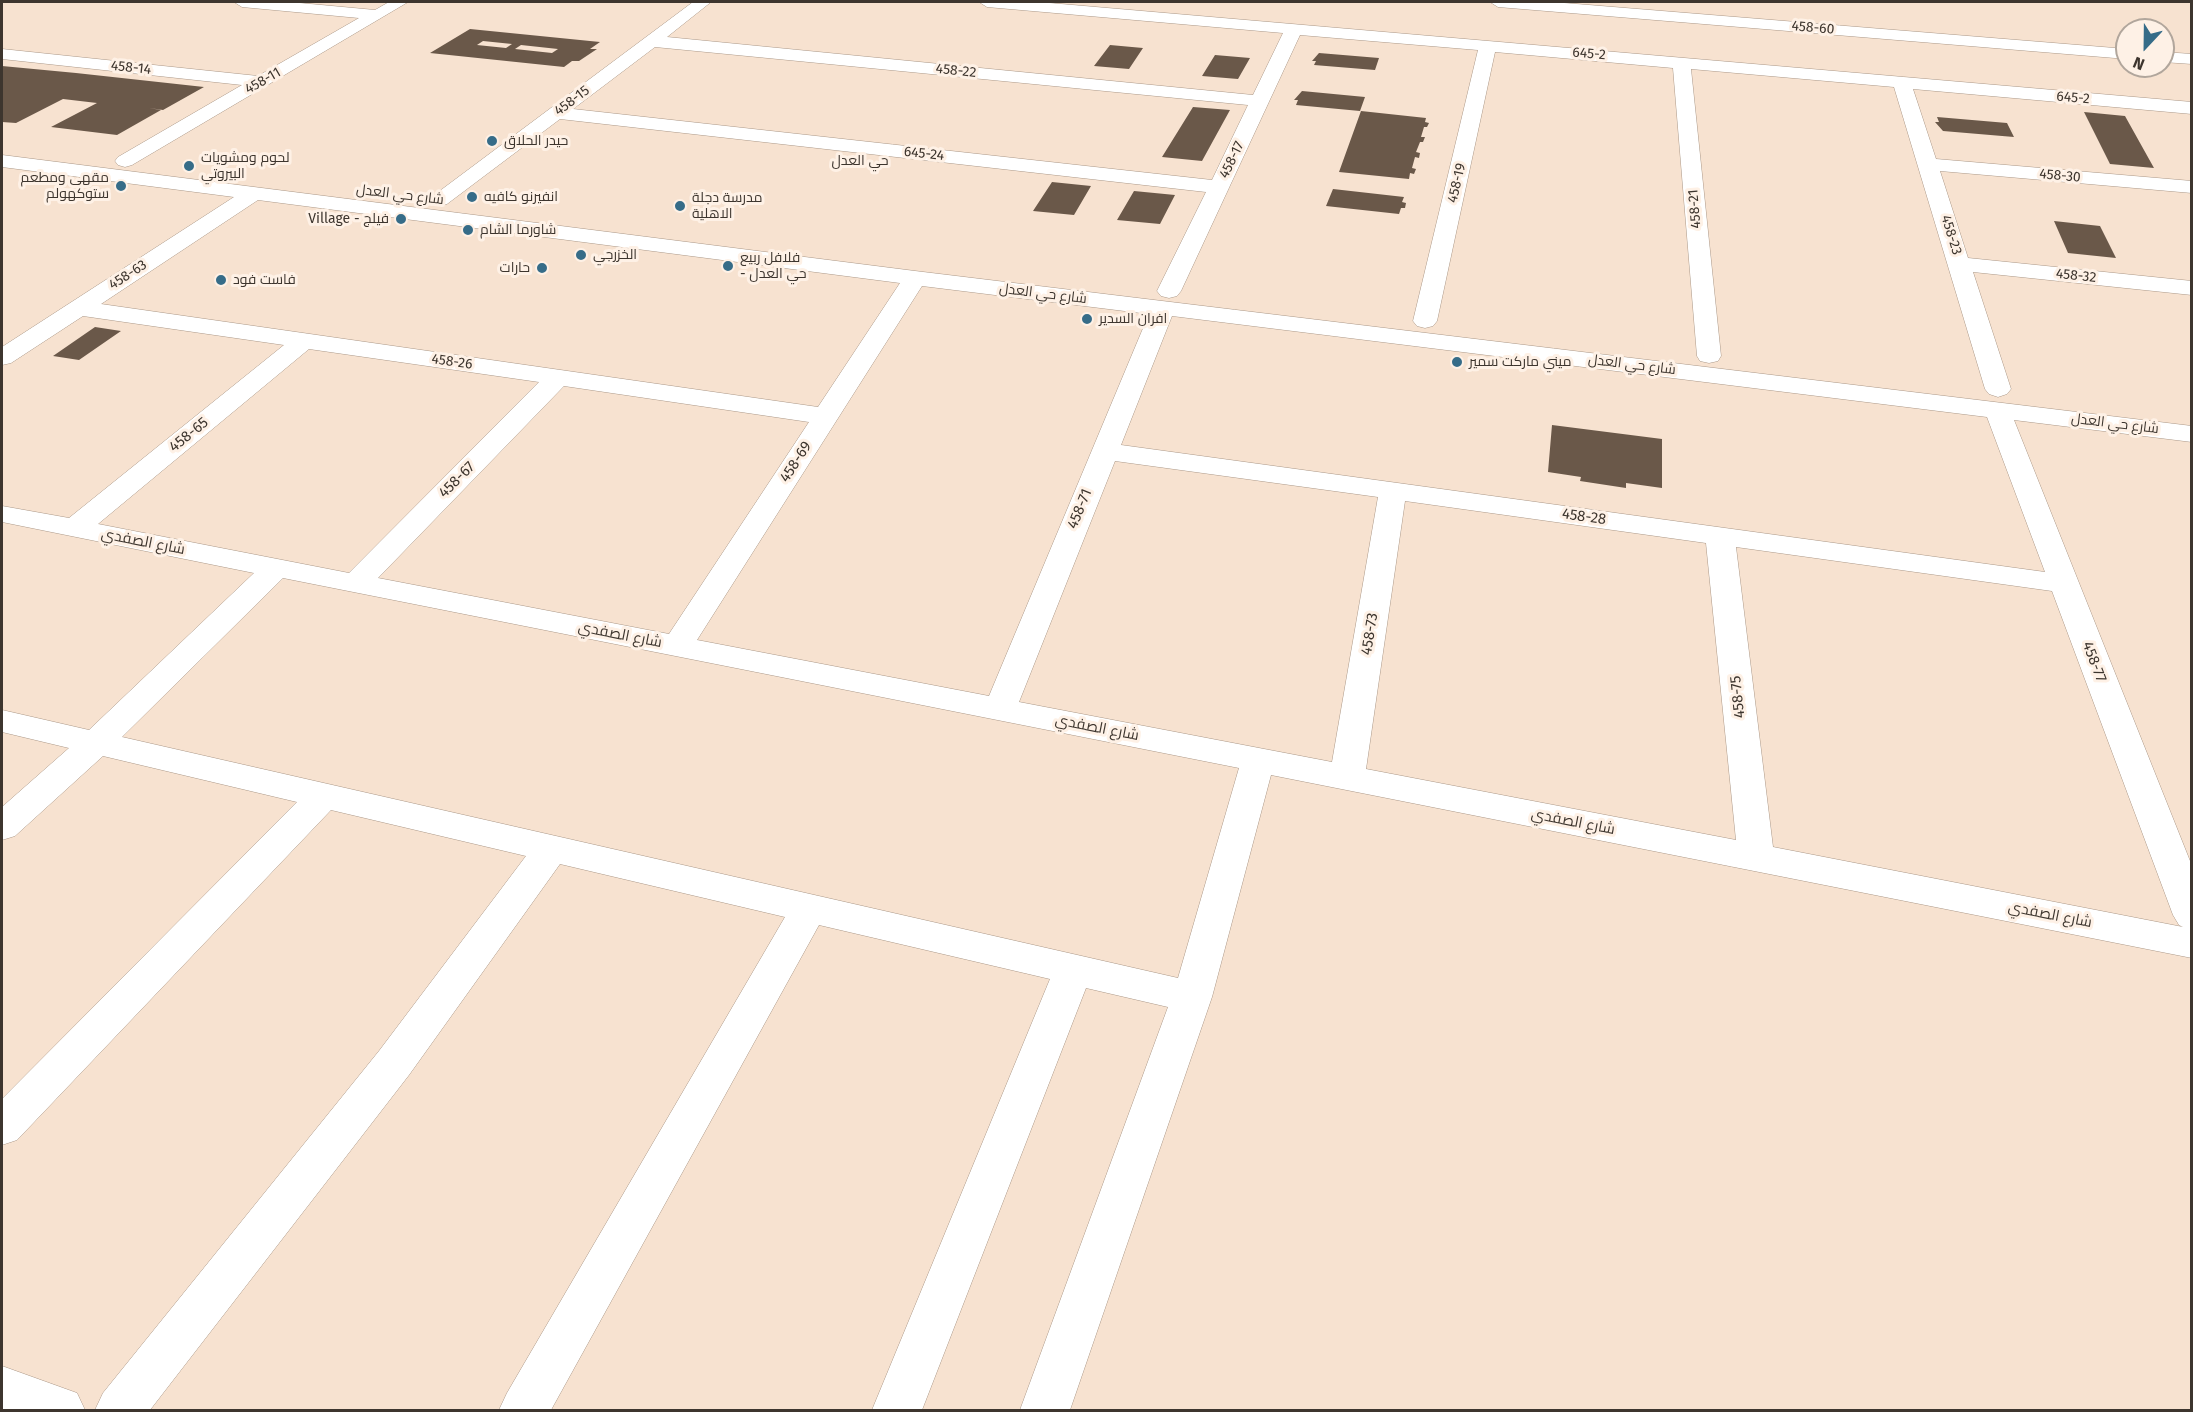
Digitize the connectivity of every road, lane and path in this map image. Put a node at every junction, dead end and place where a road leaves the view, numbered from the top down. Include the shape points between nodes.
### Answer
1 (242, 2) edge
2 (400, 2) edge
3 (704, 2) edge
4 (987, 2) edge
5 (1073, 2) edge
6 (1498, 2) edge
7 (1166, 6) edge
8 (377, 15) junction
9 (1294, 29) junction
10 (1880, 33) junction
11 (652, 41) junction
12 (1488, 45) junction
13 (1610, 52) junction
14 (2115, 53) edge
15 (2, 54) edge
16 (2175, 58) edge
17 (2192, 59) edge
18 (1681, 62) junction
19 (1896, 69) junction
20 (261, 82) junction
21 (2192, 100) edge
22 (1260, 101) junction
23 (2192, 108) edge
24 (557, 113) junction
25 (2, 146) edge
26 (125, 161) junction
27 (2, 162) edge
28 (1929, 164) junction
29 (1219, 187) junction
30 (2192, 188) edge
31 (255, 193) junction
32 (440, 200) junction
33 (561, 223) junction
34 (1960, 264) junction
35 (915, 278) junction
36 (2192, 288) edge
37 (1166, 300) junction
38 (78, 308) junction
39 (1425, 321) junction
40 (304, 341) junction
41 (1709, 356) junction
42 (2, 358) edge
43 (558, 377) junction
44 (1986, 398) junction
45 (2192, 413) edge
46 (825, 416) junction
47 (2192, 434) edge
48 (1104, 451) junction
49 (1393, 491) junction
50 (2, 514) edge
51 (74, 528) junction
52 (1720, 536) junction
53 (276, 568) junction
54 (355, 584) junction
55 (2064, 584) junction
56 (677, 646) junction
57 (1000, 709) junction
58 (2, 721) edge
59 (96, 743) junction
60 (1258, 761) junction
61 (1347, 777) junction
62 (323, 796) junction
63 (2, 827) edge
64 (552, 848) junction
65 (1756, 858) junction
66 (808, 908) junction
67 (2192, 915) edge
68 (2192, 943) edge
69 (1074, 969) junction
70 (1192, 997) junction
71 (2, 1127) edge
72 (2, 1390) edge
73 (60, 1410) edge
74 (120, 1410) edge
75 (524, 1410) edge
76 (897, 1410) edge
77 (1045, 1410) edge

1 - 8 street
2 - 8 street, 458-11
3 - 11 street, 458-15
4 - 9 street, 645-2
5 - 7 street, 645-2
6 - 10 street, 458-60
7 - 13 street, 645-2
8 - 20 street, 458-11
9 - 12 street, 645-2
9 - 22 street, 458-17
10 - 14 street, 458-60
10 - 19 street, 458-23
11 - 22 street, 458-22
11 - 24 street, 458-15
12 - 13 street, 645-2
12 - 39 street, 458-19
13 - 18 street, 645-2
13 - 19 street, 645-2
15 - 20 street, 458-14
16 - 17 street
18 - 19 street, 645-2
18 - 41 street, 458-21
19 - 21 street, 645-2
19 - 23 street, 645-2
19 - 28 street, 458-23
20 - 26 street, 458-11
22 - 29 street, 458-17
24 - 29 street, 645-24
24 - 32 street, 458-15
25 - 26 street, شارع حي العدل
26 - 32 street, شارع حي العدل
27 - 31 street, شارع حي العدل
28 - 30 street, 458-30
28 - 34 street, 458-23
29 - 37 street, 458-17
31 - 33 street, شارع حي العدل
31 - 38 street, 458-63
32 - 33 street, شارع حي العدل
33 - 35 street, شارع حي العدل
33 - 37 street, شارع حي العدل
34 - 36 street, 458-32
34 - 44 street, 458-23
35 - 37 street, شارع حي العدل
35 - 46 street, 458-69
37 - 39 street, شارع حي العدل
37 - 44 street, شارع حي العدل
37 - 48 street, 458-71
38 - 40 street, 458-26
38 - 42 street, 458-63
39 - 41 street, شارع حي العدل
40 - 43 street, 458-26
40 - 51 street, 458-65
41 - 44 street, شارع حي العدل
43 - 46 street, 458-26
43 - 54 street, 458-67
44 - 45 street, شارع حي العدل
44 - 47 street, شارع حي العدل
44 - 55 street, 458-77
46 - 56 street, 458-69
48 - 49 street, 458-28
48 - 57 street, 458-71
49 - 52 street, 458-28
49 - 61 street, 458-73
50 - 51 street, شارع الصفدي
51 - 53 street, شارع الصفدي
52 - 55 street, 458-28
52 - 65 street, 458-75
53 - 54 street, شارع الصفدي
53 - 59 street
54 - 56 street, شارع الصفدي
55 - 67 street, 458-77
56 - 57 street, شارع الصفدي
57 - 60 street, شارع الصفدي
58 - 59 street
59 - 62 street
59 - 63 street
60 - 61 street, شارع الصفدي
60 - 70 street
61 - 65 street, شارع الصفدي
62 - 64 street
62 - 71 street
64 - 66 street
64 - 74 street via 394,1063
65 - 68 street, شارع الصفدي
66 - 69 street
66 - 75 street
69 - 70 street
69 - 76 street
70 - 77 street
72 - 73 street

